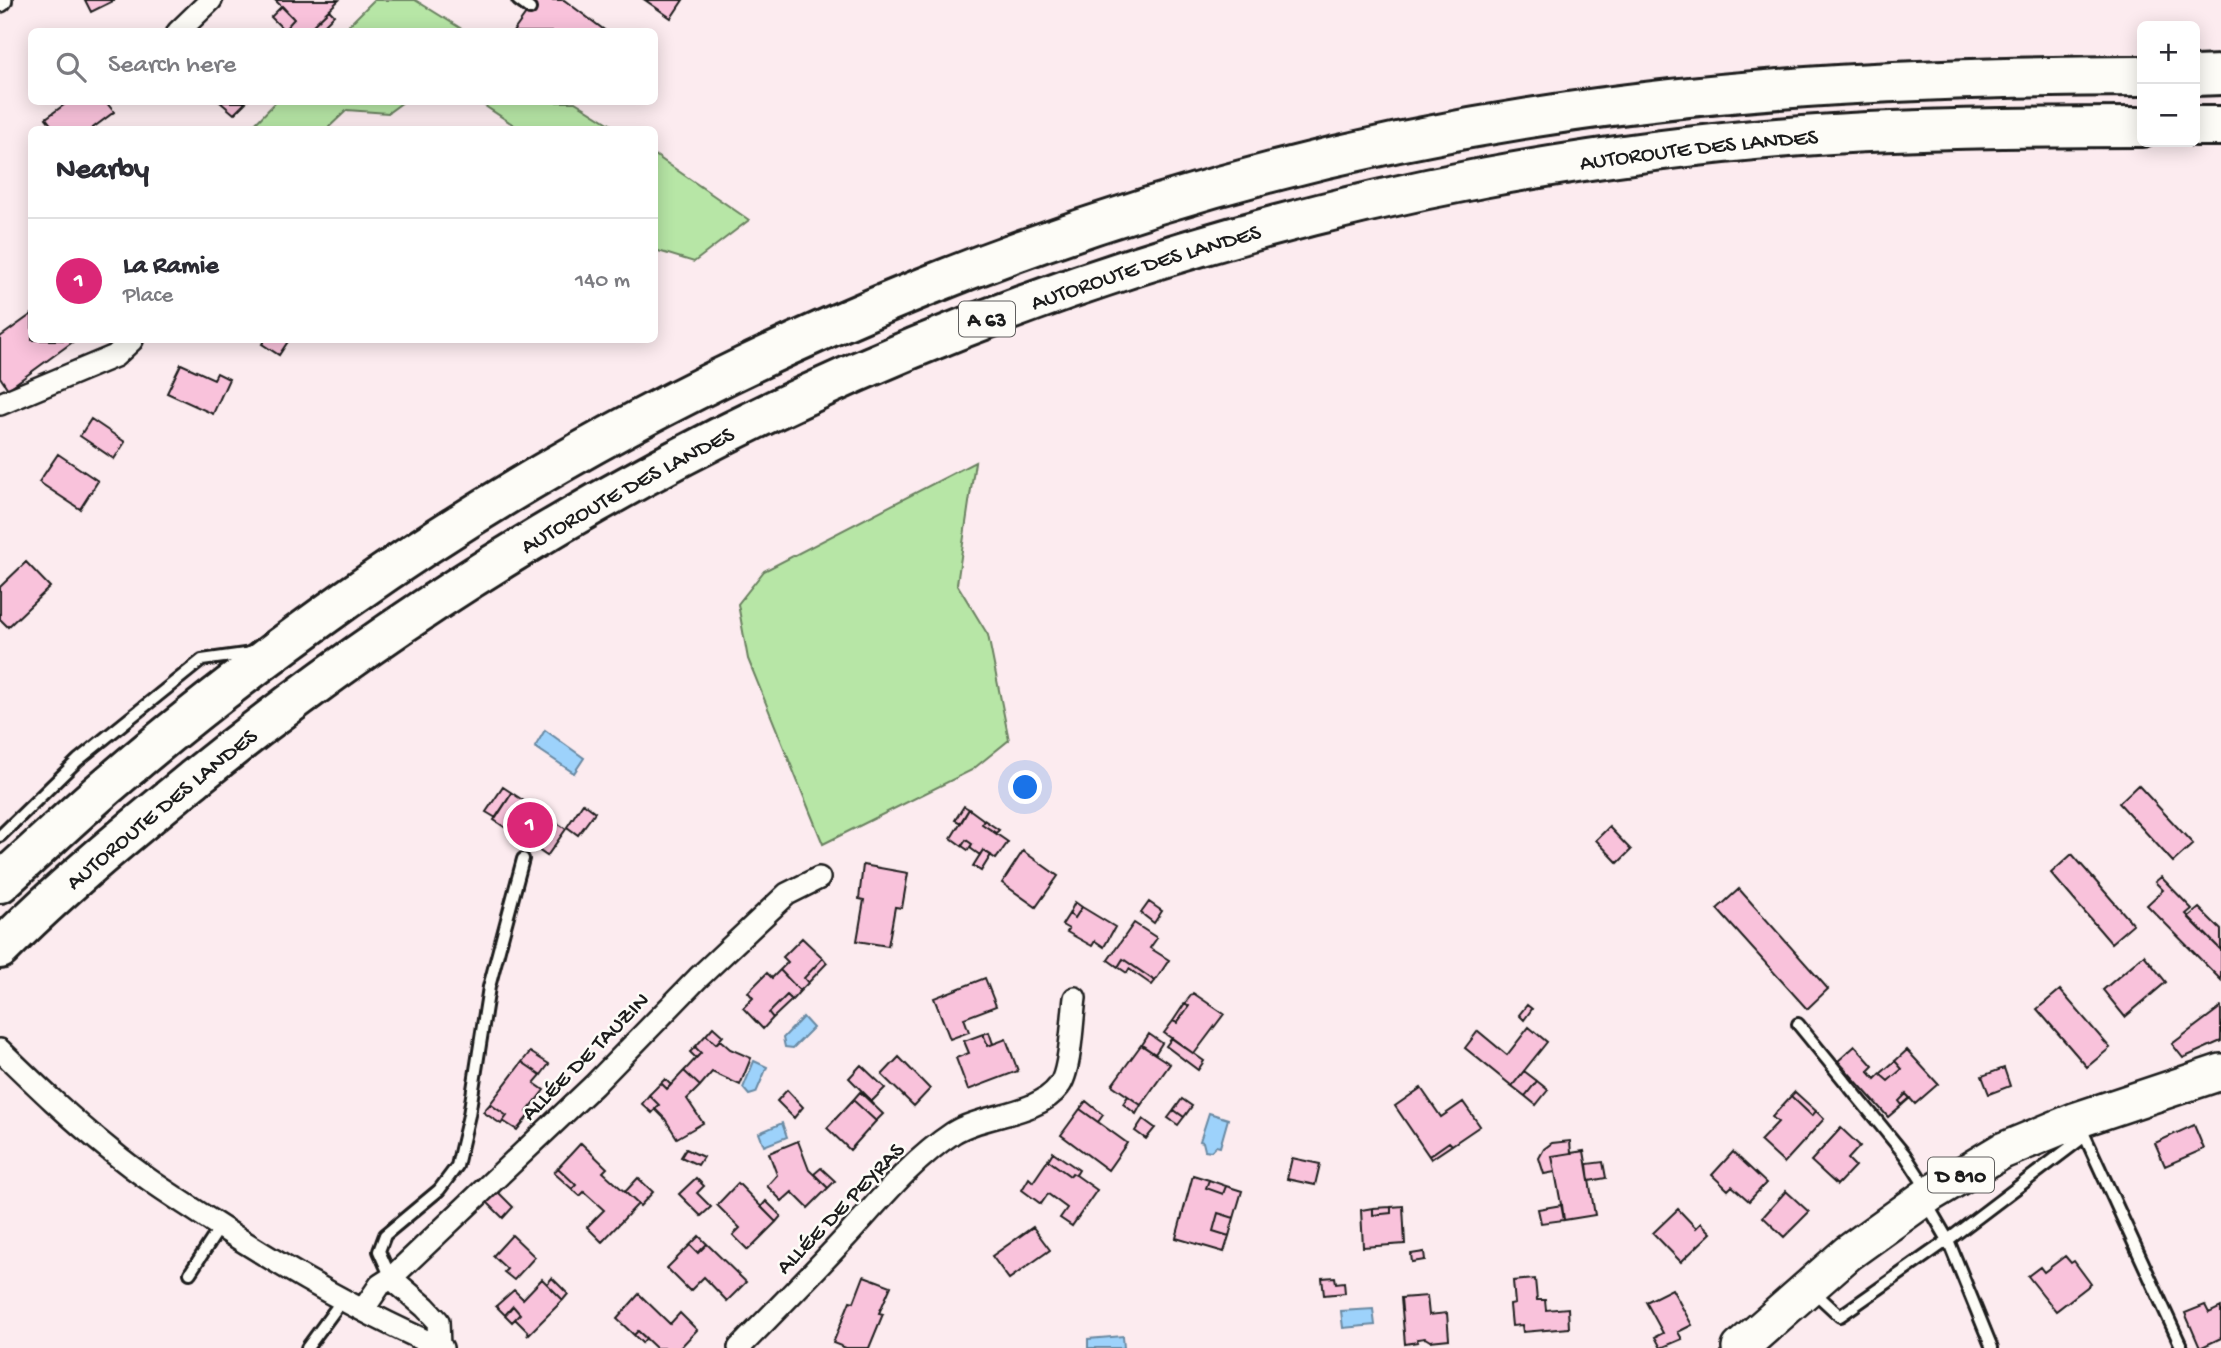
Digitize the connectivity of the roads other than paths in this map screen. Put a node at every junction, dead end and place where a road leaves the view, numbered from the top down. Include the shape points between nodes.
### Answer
1 (211, 0) edge
2 (518, 0) edge
3 (530, 9) dead end
4 (182, 28) edge
5 (2221, 75) edge
6 (2137, 76) edge
7 (2200, 76) edge
8 (2200, 126) edge
9 (2221, 126) edge
10 (2137, 127) edge
11 (129, 343) edge
12 (0, 404) edge
13 (279, 649) junction
14 (0, 836) edge
15 (523, 859) dead end
16 (819, 878) dead end
17 (0, 883) edge
18 (0, 949) edge
19 (1075, 998) dead end
20 (1798, 1024) dead end
21 (0, 1050) edge
22 (2221, 1072) edge
23 (2081, 1128) junction
24 (1927, 1196) junction
25 (220, 1227) junction
26 (1948, 1240) junction
27 (190, 1273) dead end
28 (391, 1278) junction
29 (1810, 1287) junction
30 (343, 1299) junction
31 (363, 1310) junction
32 (307, 1348) edge
33 (440, 1348) edge
34 (739, 1348) edge
35 (1740, 1348) edge
36 (1992, 1348) edge
37 (2182, 1348) edge

1 - 4 street
2 - 3 lane
5 - 7 highway
6 - 13 highway, A 63 via 1858,82 1720,93 1540,116 1442,134 1224,186 961,273 707,385 586,449 466,521
8 - 9 highway
10 - 18 highway, AUTOROUTE DES LANDES / A 63 via 1889,131 1762,139 1484,178 1232,237 963,327 821,388 696,449 494,562 265,721 122,837
11 - 12 street via 115,356
13 - 14 lane via 202,660 78,760
13 - 17 highway, A 63 via 114,780
15 - 28 lane via 489,987 457,1166 439,1190 385,1235 380,1251
16 - 28 street, ALLÉE DE TAUZIN via 787,894
19 - 34 street, ALLÉE DE PEYRAS via 1067,1069 1060,1086 1031,1105 955,1131 912,1165
20 - 24 lane via 1905,1155
21 - 25 street via 110,1150
22 - 23 main road, D 810
23 - 24 main road, D 810 via 2001,1151
23 - 26 lane
23 - 37 lane
24 - 26 lane
24 - 29 main road, D 810 via 1848,1253
25 - 27 lane
25 - 30 street
26 - 29 lane via 1840,1316
26 - 36 lane
28 - 31 street, ALLÉE DE TAUZIN via 380,1285
28 - 33 street via 438,1321
29 - 35 main road, D 810
30 - 31 street
30 - 32 lane
31 - 33 street

